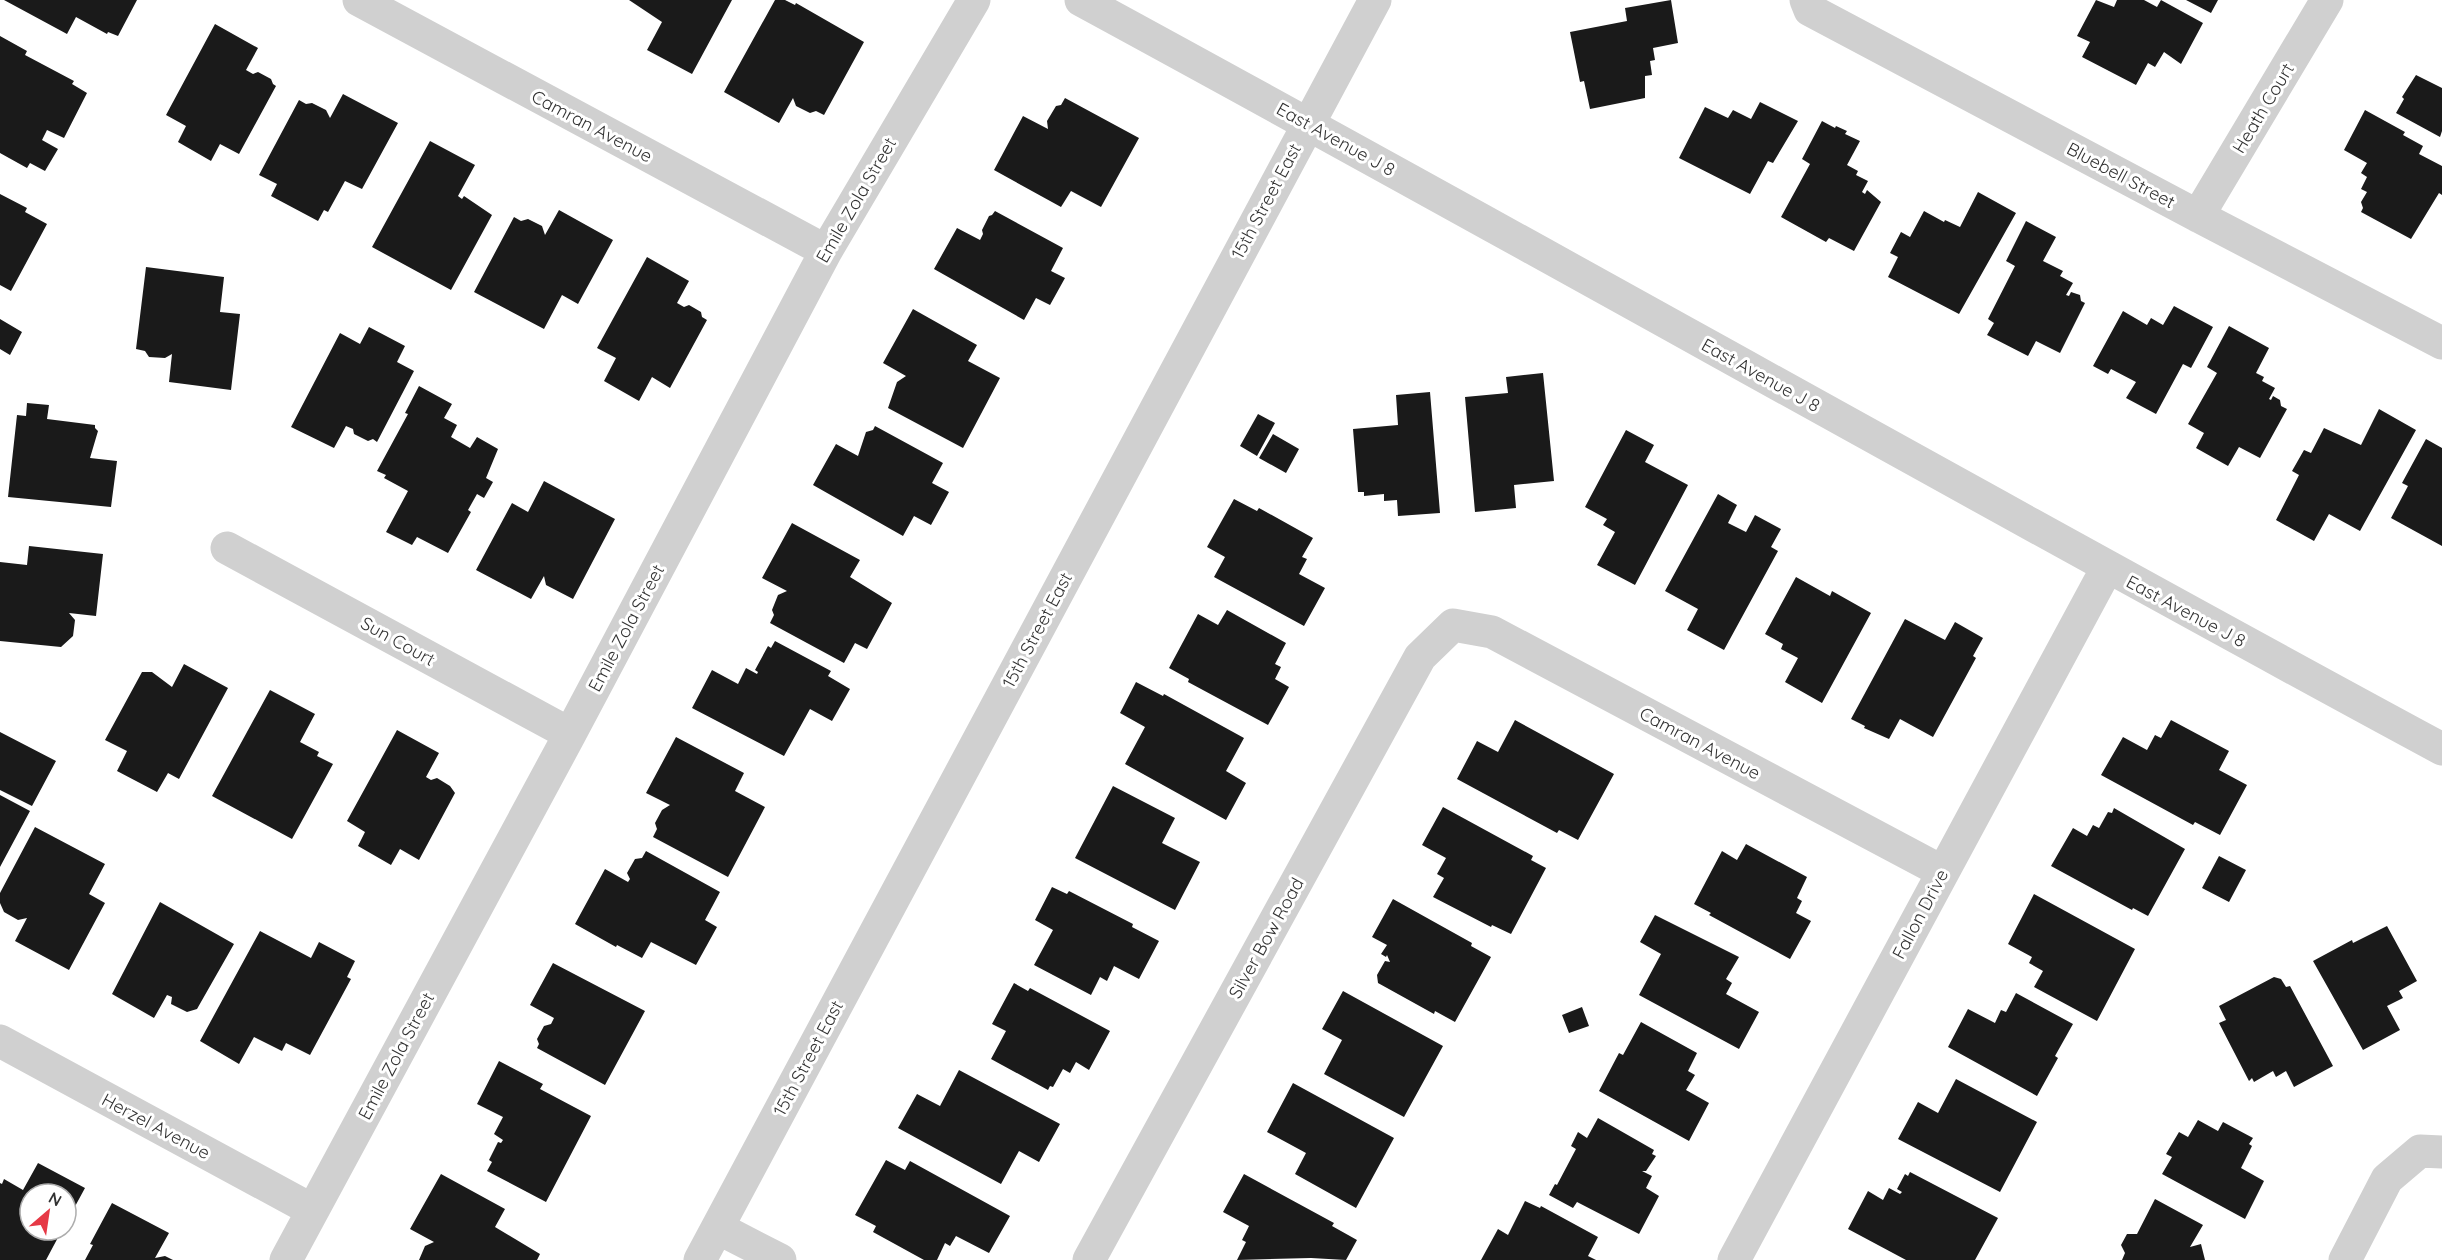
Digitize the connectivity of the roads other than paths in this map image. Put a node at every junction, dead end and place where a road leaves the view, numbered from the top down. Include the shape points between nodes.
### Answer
1 (359, 0) edge
2 (974, 0) edge
3 (1082, 0) edge
4 (1375, 0) edge
5 (1806, 0) edge
6 (2327, 0) edge
7 (1308, 123) junction
8 (2198, 216) junction
9 (826, 251) junction
10 (2442, 343) edge
11 (227, 548) dead end
12 (2107, 568) junction
13 (1454, 625) joint
14 (570, 734) junction
15 (2442, 749) edge
16 (1942, 872) junction
17 (0, 1041) edge
18 (2431, 1151) edge
19 (312, 1210) junction
20 (718, 1228) junction
21 (286, 1260) edge
22 (700, 1260) edge
23 (780, 1260) edge
24 (1089, 1260) edge
25 (1734, 1260) edge
26 (2345, 1260) edge

1 - 9 street, Camran Avenue
2 - 9 street, Emile Zola Street
3 - 7 street, East Avenue J 8
4 - 7 street, 15th Street East
5 - 8 street, Bluebell Street via 1810,10
6 - 8 street, Heath Court
7 - 12 street, East Avenue J 8
7 - 20 street, 15th Street East
8 - 10 street, Bluebell Street
9 - 14 street, Emile Zola Street
11 - 14 street, Sun Court
12 - 15 street, East Avenue J 8
12 - 16 street, Fallon Drive
13 - 16 street, Camran Avenue via 1492,632
13 - 24 street, Silver Bow Road via 1420,657
14 - 19 street, Emile Zola Street
16 - 25 street, Fallon Drive
17 - 19 street, Herzel Avenue
18 - 26 street via 2387,1179
19 - 21 street, Emile Zola Street
20 - 22 street, 15th Street East
20 - 23 street

